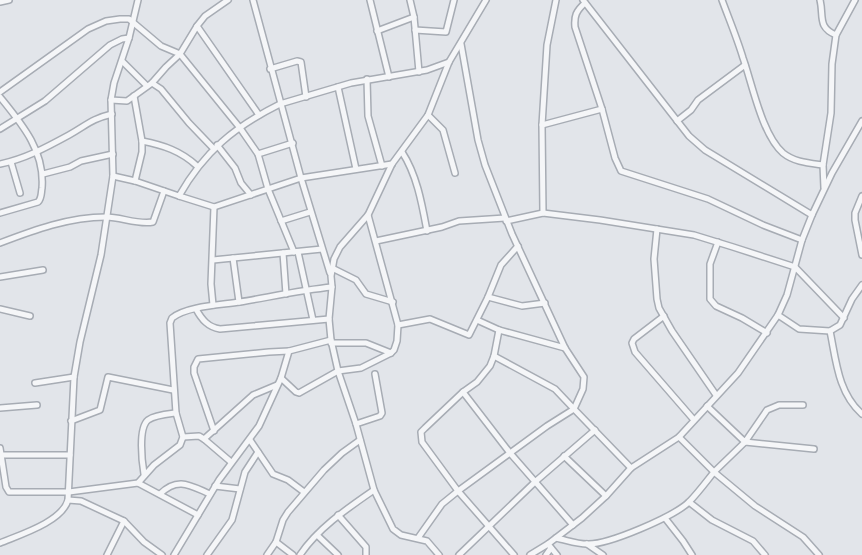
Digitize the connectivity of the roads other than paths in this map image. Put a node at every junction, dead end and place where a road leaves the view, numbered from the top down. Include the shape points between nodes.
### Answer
1 (9, 0) edge
2 (138, 0) edge
3 (228, 0) edge
4 (253, 0) edge
5 (370, 0) edge
6 (410, 0) edge
7 (454, 0) edge
8 (486, 0) edge
9 (556, 0) edge
10 (722, 0) edge
11 (820, 0) edge
12 (855, 0) edge
13 (0, 2) edge
14 (584, 2) edge
15 (414, 17) junction
16 (134, 23) junction
17 (197, 26) junction
18 (414, 30) junction
19 (377, 31) junction
20 (836, 35) junction
21 (129, 38) junction
22 (461, 44) junction
23 (180, 54) junction
24 (122, 61) junction
25 (449, 62) junction
26 (746, 65) junction
27 (270, 69) junction
28 (419, 72) junction
29 (159, 75) junction
30 (389, 77) junction
31 (367, 79) junction
32 (150, 84) junction
33 (338, 87) junction
34 (161, 89) junction
35 (0, 92) edge
36 (134, 96) junction
37 (0, 97) edge
38 (306, 97) junction
39 (111, 100) junction
40 (280, 104) junction
41 (602, 109) junction
42 (112, 114) junction
43 (259, 115) junction
44 (428, 116) junction
45 (17, 118) junction
46 (677, 121) junction
47 (862, 121) edge
48 (542, 125) junction
49 (240, 128) junction
50 (0, 129) edge
51 (857, 130) junction
52 (862, 135) edge
53 (142, 141) junction
54 (292, 143) junction
55 (215, 147) junction
56 (37, 152) junction
57 (402, 152) junction
58 (113, 154) junction
59 (258, 154) junction
60 (11, 162) junction
61 (0, 164) edge
62 (392, 164) junction
63 (822, 165) junction
64 (197, 166) junction
65 (382, 166) junction
66 (356, 170) junction
67 (455, 173) dead end
68 (43, 174) junction
69 (113, 176) junction
70 (301, 178) junction
71 (135, 181) junction
72 (268, 189) junction
73 (824, 190) junction
74 (164, 191) junction
75 (20, 193) dead end
76 (251, 195) junction
77 (178, 196) junction
78 (862, 196) edge
79 (214, 207) junction
80 (310, 212) junction
81 (0, 213) edge
82 (543, 214) junction
83 (368, 215) junction
84 (812, 215) junction
85 (107, 217) junction
86 (506, 220) junction
87 (281, 221) junction
88 (657, 229) junction
89 (426, 231) junction
90 (802, 240) junction
91 (376, 241) junction
92 (718, 242) junction
93 (0, 243) edge
94 (518, 246) junction
95 (322, 249) junction
96 (296, 252) junction
97 (283, 253) junction
98 (862, 255) edge
99 (234, 258) junction
100 (213, 260) junction
101 (795, 267) junction
102 (332, 268) junction
103 (43, 270) dead end
104 (331, 276) junction
105 (0, 277) edge
106 (862, 285) edge
107 (332, 287) junction
108 (306, 290) junction
109 (286, 294) junction
110 (488, 297) junction
111 (239, 302) junction
112 (392, 302) junction
113 (545, 303) junction
114 (213, 305) junction
115 (0, 309) edge
116 (196, 309) junction
117 (778, 315) junction
118 (30, 316) dead end
119 (664, 316) junction
120 (844, 318) junction
121 (329, 319) junction
122 (313, 320) junction
123 (477, 320) junction
124 (398, 325) junction
125 (499, 330) junction
126 (830, 331) junction
127 (767, 333) junction
128 (331, 342) junction
129 (565, 348) junction
130 (289, 352) junction
131 (391, 353) junction
132 (494, 356) junction
133 (338, 371) junction
134 (375, 374) dead end
135 (74, 377) junction
136 (281, 378) junction
137 (36, 383) dead end
138 (278, 385) junction
139 (174, 390) junction
140 (463, 392) junction
141 (716, 395) junction
142 (37, 404) dead end
143 (803, 405) dead end
144 (707, 406) junction
145 (0, 408) edge
146 (574, 408) junction
147 (176, 413) junction
148 (862, 414) edge
149 (694, 420) junction
150 (71, 421) junction
151 (356, 424) junction
152 (595, 430) junction
153 (214, 431) junction
154 (183, 437) junction
155 (679, 437) junction
156 (204, 439) junction
157 (250, 440) junction
158 (360, 440) junction
159 (745, 442) junction
160 (0, 448) edge
161 (814, 449) dead end
162 (258, 452) junction
163 (510, 453) junction
164 (70, 455) junction
165 (1, 456) junction
166 (564, 456) junction
167 (231, 462) junction
168 (631, 468) junction
169 (714, 472) junction
170 (4, 473) junction
171 (144, 474) junction
172 (0, 478) edge
173 (536, 481) junction
174 (138, 483) junction
175 (215, 486) junction
176 (240, 489) junction
177 (374, 490) junction
178 (458, 490) junction
179 (68, 492) junction
180 (304, 492) junction
181 (160, 494) junction
182 (210, 494) junction
183 (606, 496) junction
184 (68, 500) junction
185 (689, 502) junction
186 (198, 515) junction
187 (338, 515) junction
188 (665, 518) junction
189 (124, 521) junction
190 (573, 525) junction
191 (489, 526) junction
192 (317, 535) junction
193 (418, 538) junction
194 (556, 538) junction
195 (276, 542) junction
196 (0, 543) edge
197 (587, 544) junction
198 (550, 546) junction
199 (107, 555) edge
200 (162, 555) edge
201 (174, 555) edge
202 (207, 555) edge
203 (268, 555) edge
204 (293, 555) edge
205 (300, 555) edge
206 (338, 555) edge
207 (366, 555) edge
208 (439, 555) edge
209 (459, 555) edge
210 (514, 555) edge
211 (530, 555) edge
212 (546, 555) edge
213 (557, 555) edge
214 (603, 555) edge
215 (692, 555) edge
216 (765, 555) edge
217 (819, 555) edge

1 - 13 street
2 - 16 street
3 - 17 street via 205,16
4 - 27 street
5 - 19 street
6 - 15 street
7 - 18 street via 446,32
8 - 22 street
9 - 48 street via 548,38
10 - 26 street
11 - 20 street via 823,24
12 - 20 street
14 - 41 street via 574,17 575,28
14 - 46 street
15 - 18 street
15 - 19 street
16 - 21 street
16 - 23 street via 161,46
16 - 35 street via 120,18 88,29
17 - 23 street
17 - 43 street
18 - 28 street
19 - 30 street
20 - 63 street via 831,113
21 - 24 street
21 - 45 street via 110,45 45,101
22 - 25 street
22 - 86 street via 478,140
23 - 29 street
23 - 49 street
24 - 32 street
24 - 39 street
25 - 28 street
25 - 44 street
26 - 46 street via 698,100
26 - 63 street via 763,120 776,145 797,161
27 - 38 street via 301,62
27 - 40 street
28 - 30 street
29 - 32 street
29 - 34 street
30 - 31 street
31 - 33 street
31 - 65 street via 369,122
32 - 34 street
32 - 36 street
33 - 38 street
33 - 66 street
34 - 55 street via 182,116
36 - 39 street via 126,101
36 - 53 street
37 - 45 street
38 - 40 street
39 - 42 street
40 - 43 street
40 - 54 street
41 - 48 street
41 - 90 street via 621,171 708,199
42 - 56 street via 92,120
42 - 58 street
43 - 49 street
44 - 57 street
44 - 67 street via 443,130
45 - 50 street
45 - 56 street
46 - 84 street via 705,150
47 - 51 street
48 - 82 street
49 - 55 street
49 - 59 street
51 - 52 street
51 - 73 street
53 - 64 street via 175,150
53 - 71 street
54 - 59 street
54 - 70 street
55 - 64 street
55 - 76 street via 235,168
56 - 60 street
56 - 68 street
57 - 62 street
57 - 89 street via 414,179
58 - 68 street
58 - 69 street
59 - 72 street
60 - 61 street
60 - 75 street
62 - 65 street
62 - 83 street
63 - 73 street
64 - 77 street
65 - 66 street
66 - 70 street
68 - 81 street via 38,202
69 - 71 street
69 - 85 street
70 - 72 street
70 - 80 street
71 - 74 street
72 - 76 street
72 - 87 street
73 - 84 street
74 - 77 street
74 - 85 street via 153,222
76 - 79 street
77 - 79 street
78 - 98 street via 855,220
79 - 100 street
80 - 87 street
80 - 95 street
82 - 86 street
82 - 88 street
83 - 91 street
83 - 102 street via 340,247
84 - 90 street
85 - 93 street via 40,228
85 - 135 street
86 - 89 street via 459,221
86 - 94 street
87 - 96 street
88 - 92 street
88 - 119 street via 654,259 657,299
89 - 91 street
90 - 101 street
91 - 112 street
92 - 101 street
92 - 127 street via 710,264 710,299 716,306
94 - 110 street via 501,265
94 - 113 street
95 - 96 street
95 - 104 street
96 - 97 street
96 - 108 street
97 - 99 street
97 - 109 street
99 - 100 street
99 - 111 street
100 - 114 street
101 - 117 street
101 - 120 street
102 - 104 street
102 - 112 street via 356,280 366,294
103 - 105 street
104 - 107 street
106 - 120 street via 852,298
107 - 108 street
107 - 121 street
108 - 109 street
108 - 122 street
109 - 111 street
110 - 113 street via 522,306
110 - 123 street
111 - 114 street
112 - 124 street
113 - 129 street
114 - 116 street
115 - 118 street
116 - 122 street via 211,327 220,329
116 - 139 street via 176,315 170,323
117 - 126 street via 799,328
117 - 127 street
119 - 141 street
119 - 149 street via 634,339 632,346
120 - 126 street
121 - 122 street
121 - 128 street
123 - 124 street via 469,335 434,319
123 - 125 street
124 - 131 street via 397,341
125 - 129 street
125 - 132 street
126 - 148 street via 843,389
127 - 141 street via 738,373
128 - 130 street
128 - 131 street via 366,343
128 - 133 street
129 - 146 street via 584,378 583,389
130 - 136 street
130 - 153 street via 198,359 194,373
131 - 133 street via 361,368
132 - 140 street via 483,375
132 - 146 street via 554,389
133 - 136 street via 299,393
133 - 151 street
134 - 151 street via 382,413
135 - 137 street
135 - 150 street
136 - 138 street
138 - 153 street via 253,395
138 - 157 street
139 - 147 street
139 - 150 street via 108,377 100,410
140 - 163 street
140 - 178 street via 424,428 420,436
141 - 144 street
142 - 145 street
143 - 159 street via 779,405 767,410
144 - 149 street
144 - 159 street
146 - 152 street
146 - 163 street
147 - 154 street
147 - 171 street via 150,418 145,424 141,448
149 - 155 street
150 - 164 street
151 - 158 street
152 - 166 street
152 - 168 street
153 - 156 street
154 - 156 street via 199,436
154 - 171 street via 180,445
155 - 168 street
155 - 169 street
156 - 167 street
157 - 162 street
157 - 167 street
158 - 177 street
158 - 180 street via 334,460
159 - 161 street
159 - 169 street
160 - 165 street
162 - 176 street via 245,472
162 - 180 street via 273,474
163 - 173 street
163 - 178 street
164 - 165 street
164 - 179 street
165 - 170 street
166 - 173 street
166 - 183 street
167 - 175 street
168 - 183 street
169 - 185 street
169 - 217 street via 755,506 803,537
170 - 172 street
170 - 179 street via 10,492
171 - 174 street
173 - 190 street
173 - 191 street
174 - 179 street
174 - 181 street
175 - 176 street
175 - 182 street
176 - 202 street via 232,520
177 - 187 street
177 - 193 street via 393,529 401,535
178 - 191 street
178 - 193 street via 442,504
179 - 184 street
180 - 195 street via 283,520
181 - 182 street via 178,483
181 - 186 street
182 - 186 street
183 - 190 street
184 - 189 street via 81,501
184 - 196 street via 63,510 53,518
185 - 188 street
185 - 216 street via 712,520 752,541
186 - 201 street
187 - 192 street
187 - 207 street via 366,547
188 - 197 street via 617,537
188 - 215 street
189 - 199 street
189 - 200 street
190 - 194 street
191 - 209 street
191 - 210 street
192 - 205 street
192 - 206 street
193 - 208 street via 427,541
194 - 197 street
194 - 198 street
195 - 203 street
195 - 204 street
197 - 214 street
198 - 211 street
198 - 212 street
198 - 213 street

